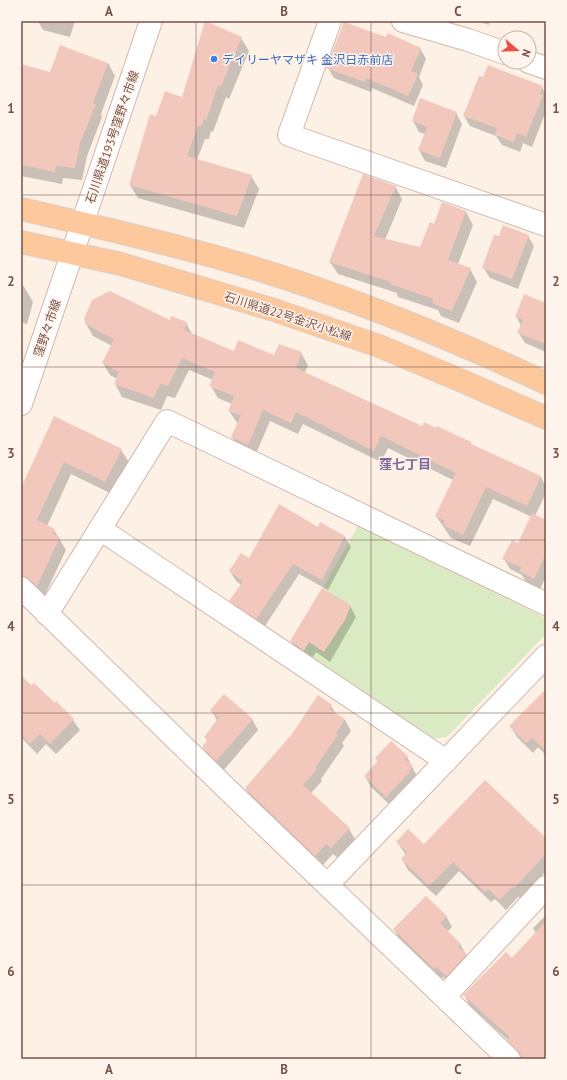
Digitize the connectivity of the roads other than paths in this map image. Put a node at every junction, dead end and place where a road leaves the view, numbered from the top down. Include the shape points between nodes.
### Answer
1 (151, 21) edge
2 (330, 21) edge
3 (403, 21) edge
4 (497, 50) edge
5 (21, 209) edge
6 (83, 224) junction
7 (546, 225) edge
8 (21, 242) edge
9 (74, 253) junction
10 (26, 374) edge
11 (546, 383) edge
12 (21, 404) edge
13 (546, 418) edge
14 (100, 529) junction
15 (21, 588) edge
16 (546, 604) edge
17 (47, 614) junction
18 (546, 656) edge
19 (446, 760) junction
20 (328, 884) junction
21 (546, 887) edge
22 (445, 996) junction
23 (509, 1059) edge

1 - 6 street, 石川県道193号窪野々市線
2 - 7 street via 289,135
3 - 4 street
5 - 6 main road
6 - 9 street, 石川県道193号窪野々市線
6 - 11 main road via 230,261 305,285 466,345
8 - 9 main road, 石川県道22号金沢小松線
9 - 10 street, 窪野々市線
9 - 13 main road, 石川県道22号金沢小松線 via 122,264 274,310 379,346
10 - 12 street, 窪野々市線
14 - 16 street via 167,421
14 - 17 street
14 - 19 street
15 - 17 street
17 - 20 street
18 - 19 street
19 - 20 street
20 - 22 street
21 - 22 street
22 - 23 street

